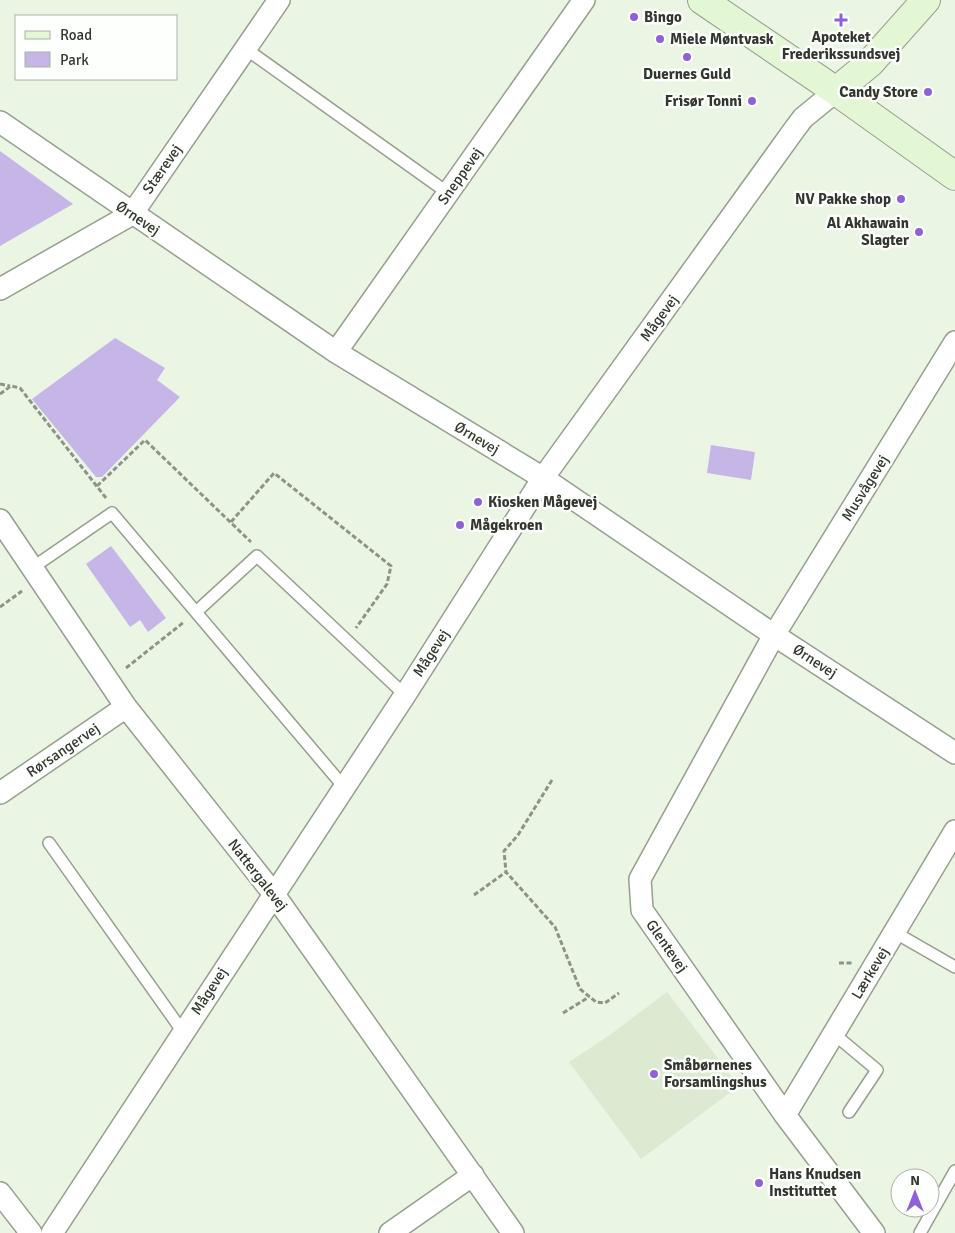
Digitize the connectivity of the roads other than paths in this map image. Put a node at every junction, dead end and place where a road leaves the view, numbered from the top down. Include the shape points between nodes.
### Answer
1 (280, 0) edge
2 (584, 0) edge
3 (702, 0) edge
4 (926, 0) edge
5 (246, 49) junction
6 (836, 92) junction
7 (0, 122) edge
8 (955, 176) edge
9 (448, 193) junction
10 (132, 214) junction
11 (0, 289) edge
12 (955, 342) edge
13 (336, 352) junction
14 (543, 478) junction
15 (0, 520) edge
16 (36, 574) junction
17 (196, 612) junction
18 (774, 635) junction
19 (404, 695) junction
20 (126, 707) junction
21 (955, 754) edge
22 (344, 787) junction
23 (0, 793) edge
24 (953, 838) edge
25 (49, 843) dead end
26 (273, 893) junction
27 (894, 932) junction
28 (955, 967) edge
29 (182, 1032) junction
30 (834, 1034) junction
31 (849, 1112) dead end
32 (785, 1115) junction
33 (955, 1171) edge
34 (473, 1175) junction
35 (0, 1193) edge
36 (31, 1233) edge
37 (52, 1233) edge
38 (390, 1233) edge
39 (514, 1233) edge
40 (874, 1233) edge
41 (920, 1233) edge

1 - 5 street, Stærevej
2 - 9 street, Sneppevej
3 - 6 street
4 - 6 street via 870,63
5 - 9 lane
5 - 10 street, Stærevej
6 - 8 street
6 - 14 street, Mågevej via 803,118
7 - 10 street, Ørnevej
9 - 13 street, Sneppevej
10 - 11 street, Stærevej
10 - 13 street, Ørnevej
12 - 18 street, Musvågevej
13 - 14 street, Ørnevej
14 - 18 street, Ørnevej
14 - 19 street, Mågevej
15 - 16 street, Nattergalevej
16 - 17 lane via 112,513
16 - 20 street, Nattergalevej
17 - 19 lane via 256,556
17 - 22 lane
18 - 21 street, Ørnevej
18 - 32 street, Glentevej via 640,879 642,910
19 - 22 street, Mågevej
20 - 23 street, Rørsangervej
20 - 26 street, Nattergalevej
22 - 26 street, Mågevej
24 - 27 street, Lærkevej
25 - 29 lane
26 - 29 street, Mågevej
26 - 34 street, Nattergalevej
27 - 28 lane
27 - 30 street, Lærkevej
29 - 37 street, Mågevej
30 - 31 lane via 877,1070
30 - 32 street, Lærkevej
32 - 40 street, Glentevej
33 - 41 lane
34 - 38 street
34 - 39 street, Nattergalevej
35 - 36 street

